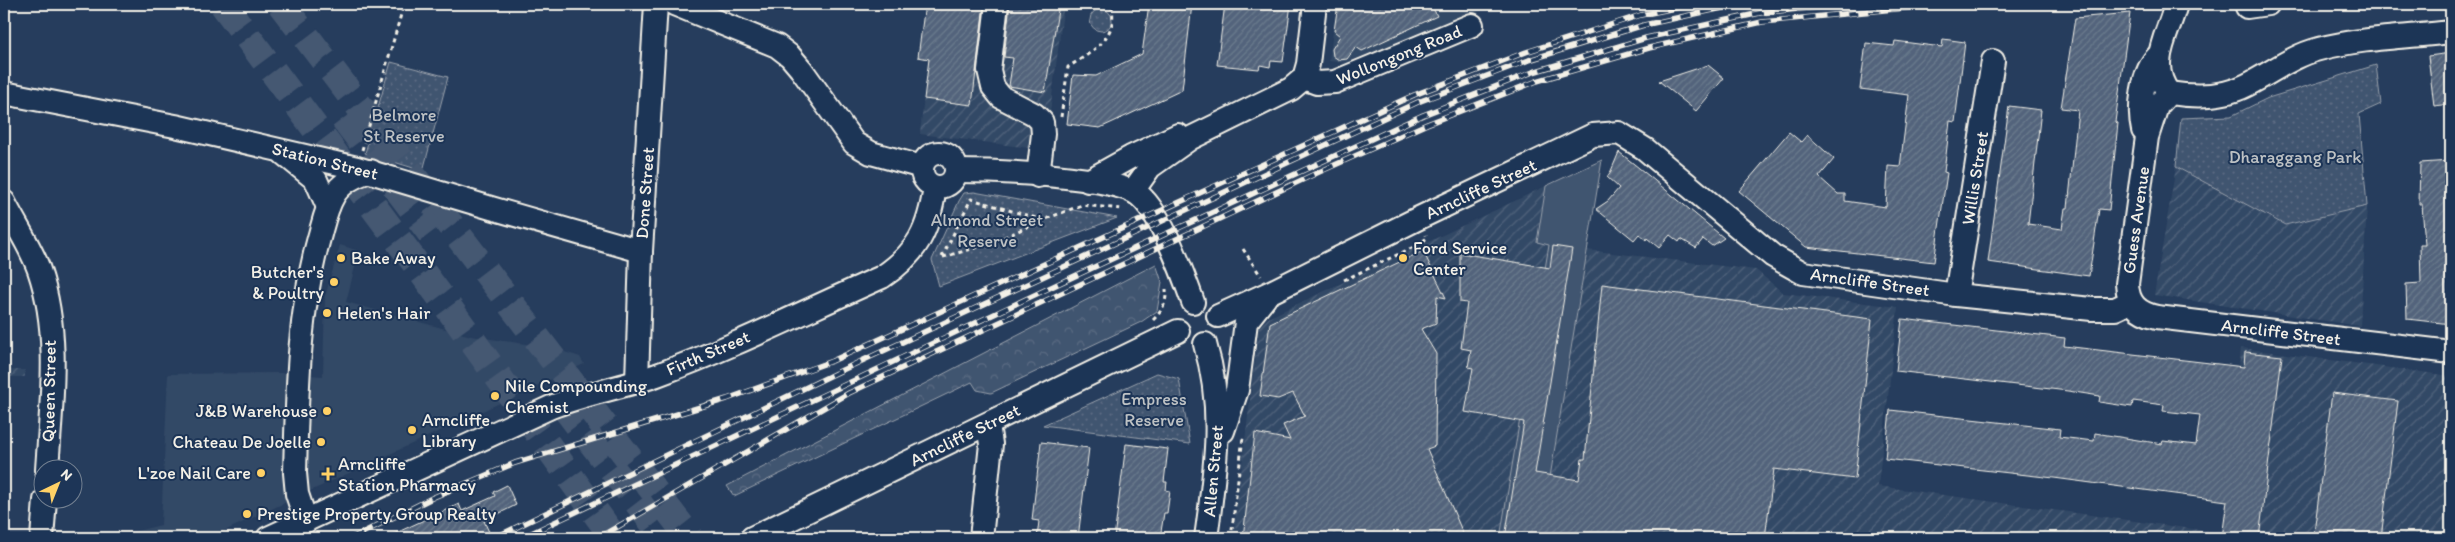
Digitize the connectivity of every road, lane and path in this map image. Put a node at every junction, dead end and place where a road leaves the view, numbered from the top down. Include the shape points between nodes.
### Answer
1 (404, 4) edge
2 (656, 4) edge
3 (674, 4) edge
4 (997, 4) edge
5 (1111, 4) edge
6 (1315, 4) edge
7 (2176, 4) edge
8 (1472, 25) dead end
9 (2451, 32) edge
10 (2159, 55) junction
11 (1993, 61) dead end
12 (1304, 78) junction
13 (4, 92) edge
14 (2169, 92) junction
15 (1060, 125) dead end
16 (2147, 137) junction
17 (1192, 138) junction
18 (277, 149) junction
19 (922, 166) junction
20 (364, 170) junction
21 (956, 171) junction
22 (1038, 176) junction
23 (1088, 181) junction
24 (935, 187) junction
25 (1129, 200) junction
26 (4, 202) edge
27 (328, 207) junction
28 (1417, 219) junction
29 (1043, 220) junction
30 (1244, 249) dead end
31 (641, 251) junction
32 (1166, 280) dead end
33 (1342, 281) dead end
34 (1265, 285) junction
35 (1956, 295) junction
36 (1193, 302) junction
37 (2130, 302) junction
38 (1218, 316) junction
39 (1168, 335) junction
40 (1205, 344) junction
41 (2451, 352) edge
42 (637, 382) junction
43 (988, 425) junction
44 (1243, 435) dead end
45 (1218, 449) junction
46 (47, 460) edge
47 (43, 510) edge
48 (306, 521) junction
49 (42, 538) edge
50 (268, 538) edge
51 (752, 538) edge
52 (981, 538) edge
53 (1206, 538) edge
54 (1231, 538) edge

1 - 20 path
2 - 31 street, Done Street
3 - 19 street via 777,46 801,69 854,143 870,153
4 - 22 street via 989,70 993,87 1001,97 1034,114 1042,122
5 - 15 path via 1113,23 1105,41 1068,67
6 - 12 street
7 - 10 street, Guess Avenue
8 - 12 street, Wollongong Road via 1335,82 1317,83
9 - 14 street via 2317,49 2286,62 2246,86 2222,94
10 - 14 street, Guess Avenue via 2159,73
10 - 16 street, Guess Avenue via 2153,62 2143,95 2141,115
11 - 35 street, Willis Street
12 - 17 street via 1291,89
13 - 18 street, Station Street
14 - 16 street, Guess Avenue via 2156,106
16 - 37 street, Guess Avenue via 2127,284
17 - 23 street via 1177,135
17 - 25 street via 1150,167
18 - 20 street, Station Street
18 - 27 street via 316,180
19 - 21 street via 928,157 944,154 953,161
19 - 24 street via 923,177
20 - 27 street via 340,186
20 - 31 street, Station Street
21 - 22 street
21 - 24 street via 949,184
22 - 23 street
23 - 25 street via 1116,185
24 - 42 street, Firth Street via 929,222 922,236 905,260 882,277 702,357
25 - 29 path via 1082,205
25 - 36 street via 1148,205 1177,256
26 - 46 street, Queen Street via 39,270 49,314 53,373
27 - 48 street via 310,273 303,314 294,473
28 - 33 path via 1427,238
28 - 34 street, Arncliffe Street
28 - 35 street, Arncliffe Street via 1593,135 1620,133 1645,149 1773,256 1803,273
29 - 29 path via 970,199 942,257 990,244
30 - 34 path
31 - 42 street, Done Street
32 - 39 path via 1162,312 1150,323
34 - 38 street, Arncliffe Street
34 - 45 street via 1246,322 1236,390
35 - 37 street, Arncliffe Street via 2092,310 2115,309
36 - 38 street via 1205,302
36 - 39 street via 1178,313
37 - 41 street, Arncliffe Street via 2144,314 2157,317
38 - 40 street via 1219,330
39 - 40 street via 1181,337 1192,344
39 - 43 street, Arncliffe Street
40 - 45 street, Allen Street via 1213,371
42 - 48 street, Firth Street via 573,398 551,407
43 - 51 street, Arncliffe Street
43 - 52 street via 991,444
44 - 54 path
45 - 53 street, Allen Street
47 - 49 street
48 - 50 street, Firth Street

